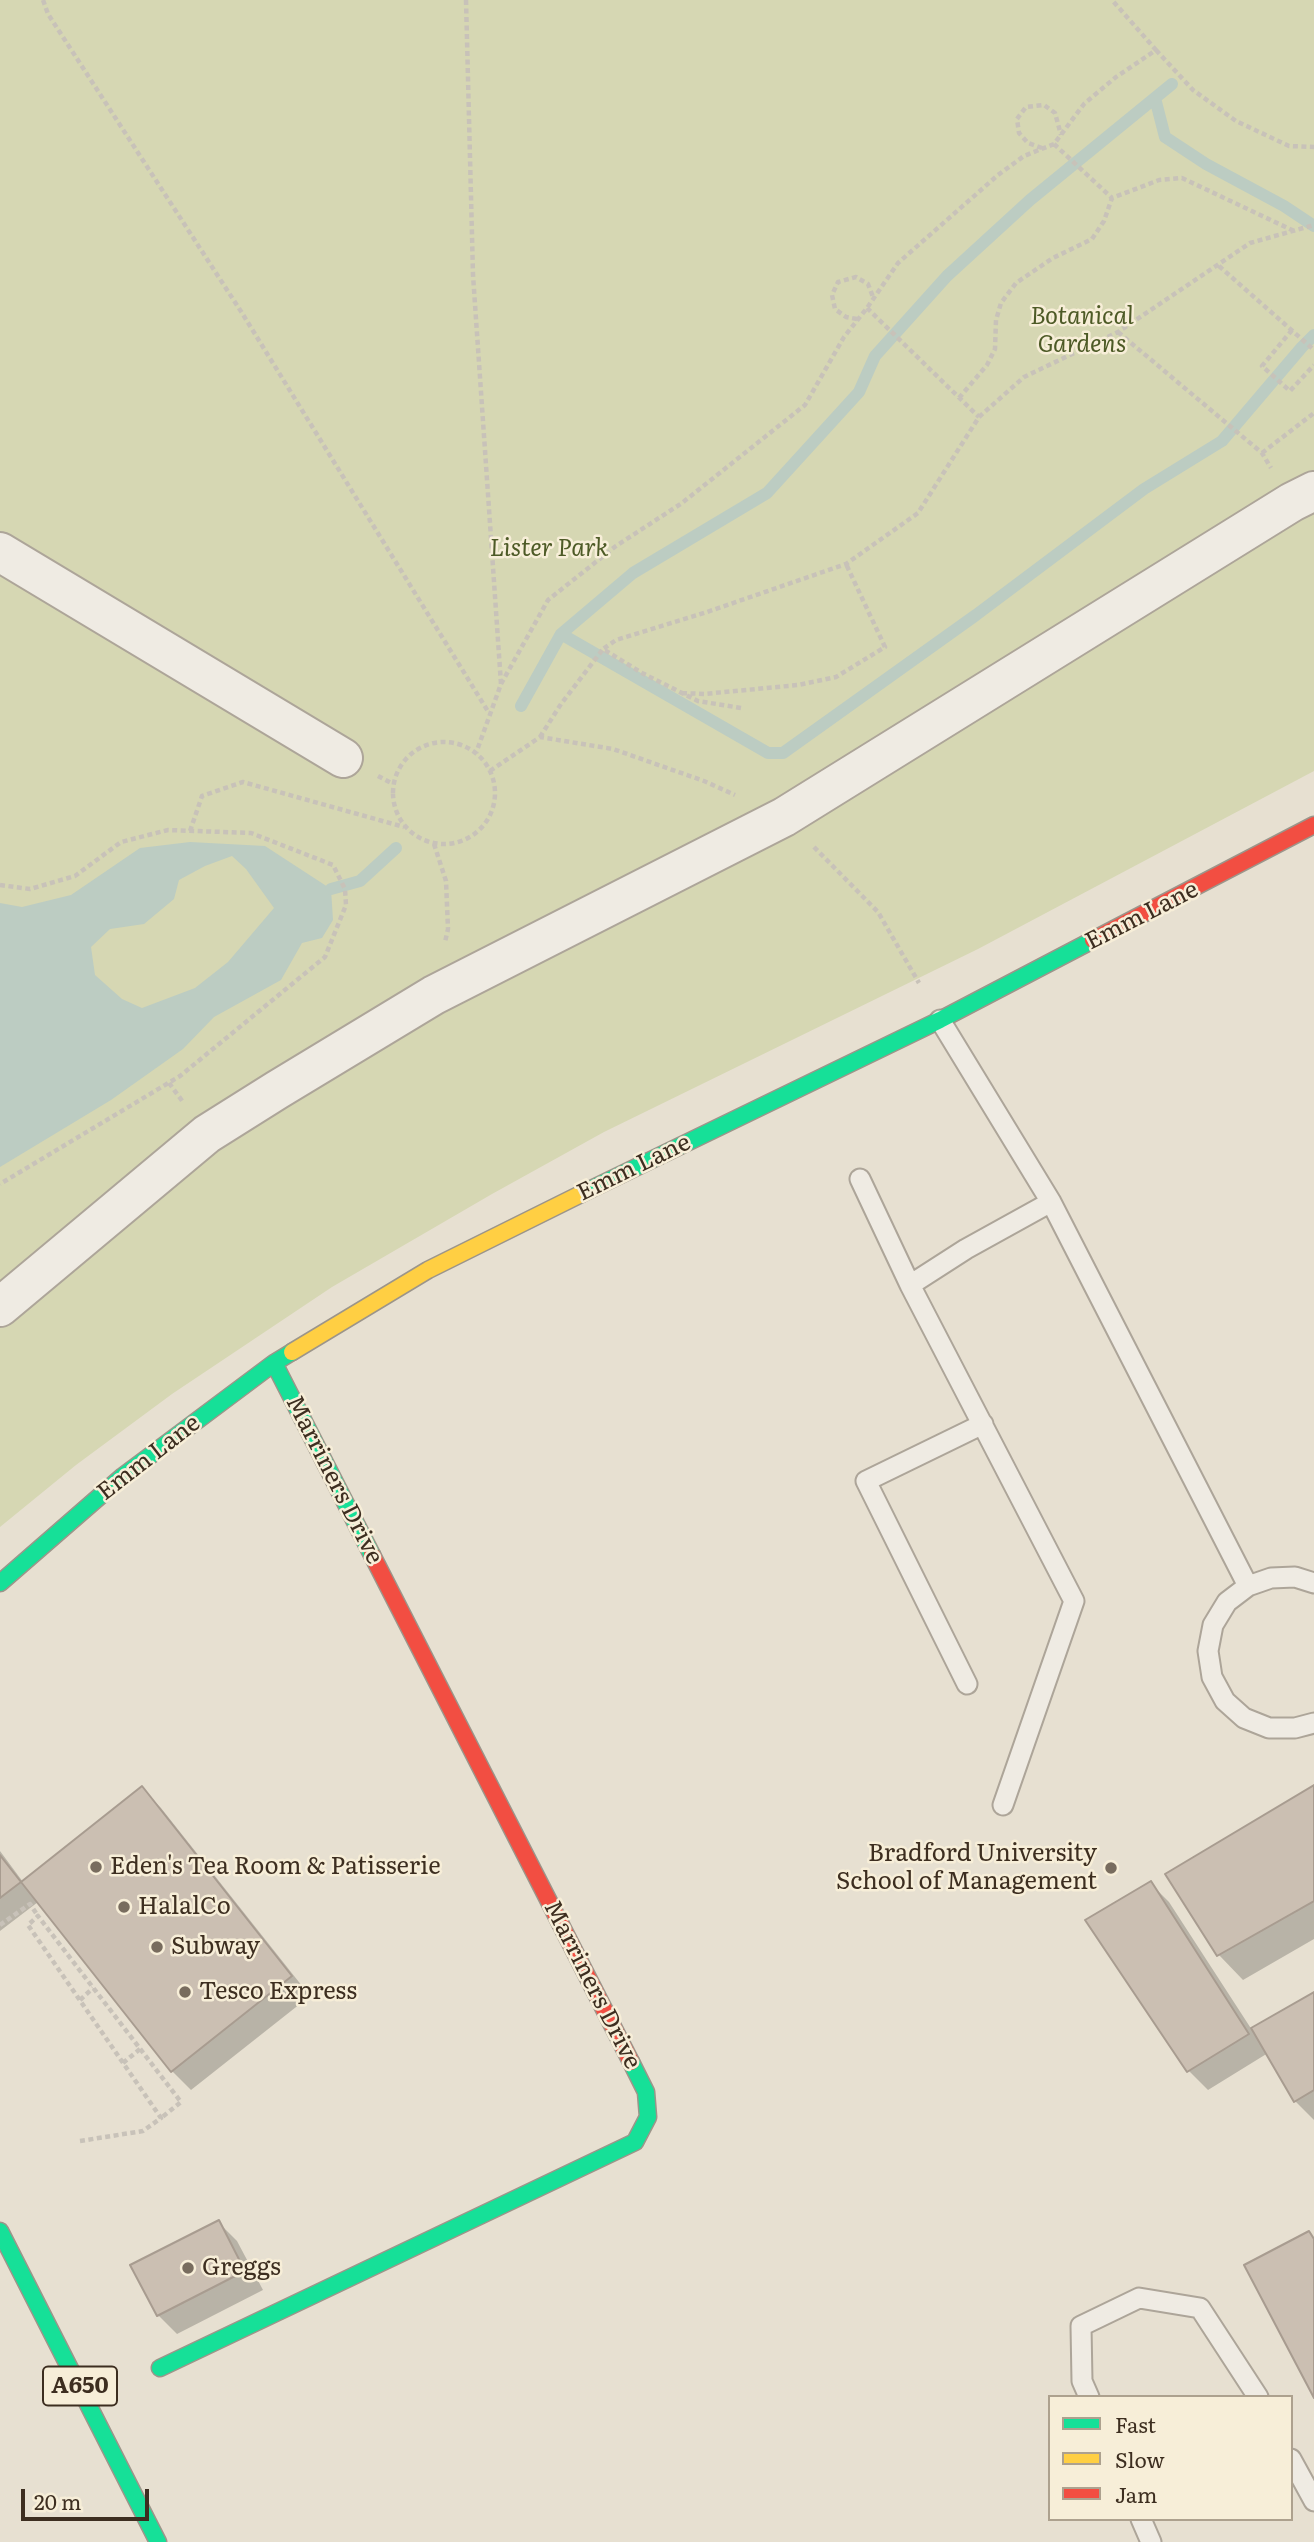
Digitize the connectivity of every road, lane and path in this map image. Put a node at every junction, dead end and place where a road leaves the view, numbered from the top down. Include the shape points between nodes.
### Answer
1 (43, 0) edge
2 (467, 0) edge
3 (1112, 0) edge
4 (1156, 50) junction
5 (1061, 135) junction
6 (1054, 144) junction
7 (1314, 148) edge
8 (1043, 149) junction
9 (1112, 198) junction
10 (1314, 225) edge
11 (1294, 231) junction
12 (1219, 266) junction
13 (874, 298) junction
14 (867, 308) junction
15 (857, 319) junction
16 (1292, 330) junction
17 (1118, 332) junction
18 (1312, 349) edge
19 (1314, 365) edge
20 (959, 398) junction
21 (1314, 413) edge
22 (979, 417) junction
23 (1238, 433) dead end
24 (1262, 453) dead end
25 (1314, 491) edge
26 (0, 552) edge
27 (846, 564) junction
28 (600, 653) junction
29 (501, 684) junction
30 (680, 693) junction
31 (741, 708) dead end
32 (489, 713) junction
33 (540, 737) junction
34 (476, 753) junction
35 (343, 758) dead end
36 (490, 771) junction
37 (784, 817) junction
38 (1314, 825) edge
39 (405, 828) junction
40 (190, 831) junction
41 (433, 844) junction
42 (0, 885) edge
43 (434, 995) junction
44 (940, 1020) junction
45 (860, 1179) dead end
46 (0, 1184) edge
47 (1051, 1202) junction
48 (910, 1284) junction
49 (0, 1307) edge
50 (274, 1363) junction
51 (983, 1424) junction
52 (0, 1583) edge
53 (1314, 1583) edge
54 (1248, 1586) junction
55 (967, 1685) dead end
56 (1314, 1723) edge
57 (1003, 1805) dead end
58 (38, 1916) junction
59 (0, 1925) edge
60 (93, 1988) junction
61 (80, 2000) junction
62 (140, 2049) junction
63 (123, 2063) junction
64 (162, 2118) junction
65 (80, 2141) dead end
66 (0, 2231) edge
67 (160, 2368) dead end
68 (1087, 2395) edge
69 (1257, 2395) edge
70 (1293, 2463) edge
71 (1314, 2501) edge
72 (1142, 2521) edge
73 (158, 2542) edge
74 (1151, 2542) edge

1 - 32 path
2 - 29 path via 473,275
3 - 4 path
4 - 5 path via 1084,104
4 - 7 path via 1193,90 1236,121 1289,146
5 - 6 path
5 - 8 path via 1055,113 1044,105 1026,107 1017,119 1019,133
6 - 8 path
6 - 9 path
8 - 13 path via 998,175 898,263
9 - 11 path via 1159,180 1182,178
9 - 20 path via 1092,239 1016,283 1001,303 995,349
10 - 11 path
11 - 12 path via 1250,243
12 - 16 path
12 - 17 path
13 - 14 path
13 - 15 path via 868,284 856,277 838,282 832,295 835,309
14 - 15 path
14 - 20 path
15 - 29 path via 805,405 682,503 616,546 548,600
16 - 18 path
16 - 19 path via 1262,366 1290,391
17 - 22 path via 1024,377
17 - 23 path
20 - 22 path
21 - 24 path
22 - 27 path via 918,513
25 - 37 street
26 - 35 street
27 - 28 path via 616,639
27 - 30 path via 885,648 836,677 798,685
28 - 30 path
28 - 33 path
29 - 32 path
30 - 31 path
32 - 34 path
33 - 36 path
33 - 37 path via 613,749 704,781
34 - 36 path
34 - 39 path via 443,741 410,754 393,784 397,815
36 - 41 path via 495,803 479,831 450,845
37 - 43 street
37 - 44 path via 878,912
38 - 44 main road, Emm Lane
39 - 40 path via 243,782 202,796
39 - 41 path
40 - 42 path via 168,830 121,842 75,877 30,889
40 - 46 path via 251,833 333,865 345,889 346,905 325,957 180,1076
41 - 43 path via 446,881 448,929
43 - 49 street via 207,1134
44 - 47 lane
44 - 50 main road, Emm Lane via 428,1270
45 - 48 lane
47 - 48 lane
47 - 54 lane
48 - 51 lane
50 - 52 main road, Emm Lane via 123,1476
50 - 67 main road, Marriners Drive via 646,2092 648,2117 635,2142
51 - 55 lane via 866,1481
51 - 57 lane via 1074,1601
53 - 54 lane via 1294,1577 1271,1578
54 - 56 lane via 1227,1602 1213,1625 1208,1651 1212,1677 1224,1701 1244,1718 1269,1728
58 - 59 path via 30,1904
58 - 60 path
58 - 61 path via 28,1924
60 - 61 path
60 - 62 path
61 - 63 path
62 - 63 path
62 - 64 path via 181,2102
63 - 64 path
64 - 65 path via 143,2131
66 - 73 main road, A650
68 - 69 lane via 1082,2381 1081,2326 1139,2298 1200,2308
70 - 71 lane
72 - 74 lane

